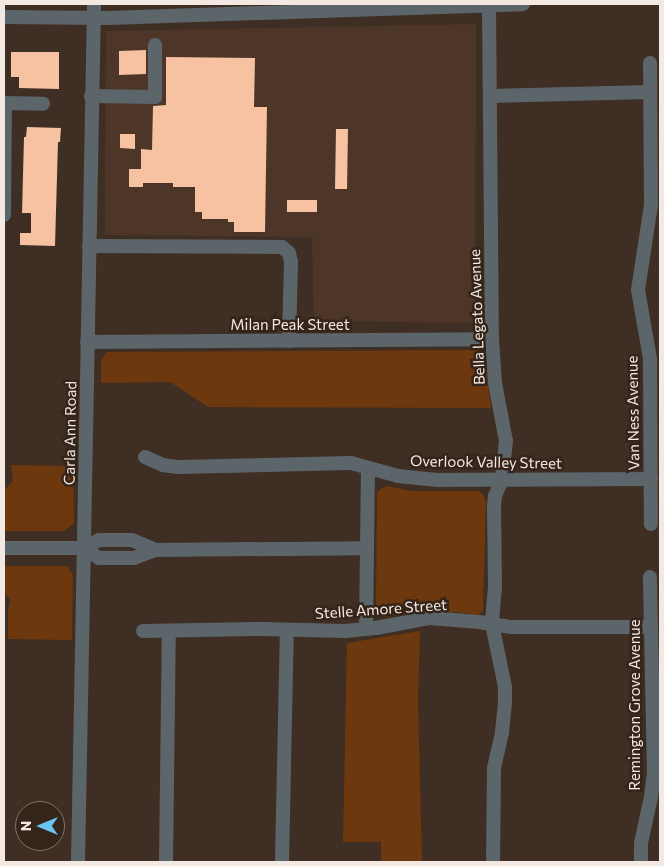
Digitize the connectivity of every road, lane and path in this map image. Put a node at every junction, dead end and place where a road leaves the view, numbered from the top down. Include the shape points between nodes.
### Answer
1 (94, 4) edge
2 (522, 4) edge
3 (451, 5) edge
4 (489, 5) edge
5 (332, 7) edge
6 (216, 9) edge
7 (4, 17) edge
8 (94, 18) junction
9 (155, 46) dead end
10 (650, 63) dead end
11 (650, 92) junction
12 (91, 96) junction
13 (490, 96) junction
14 (4, 103) edge
15 (43, 104) dead end
16 (4, 215) edge
17 (89, 246) junction
18 (492, 339) junction
19 (289, 341) junction
20 (87, 342) junction
21 (144, 457) dead end
22 (368, 468) junction
23 (502, 480) junction
24 (651, 480) junction
25 (651, 524) dead end
26 (4, 548) edge
27 (84, 548) junction
28 (367, 548) junction
29 (650, 577) dead end
30 (492, 624) junction
31 (652, 627) junction
32 (366, 629) junction
33 (287, 630) junction
34 (142, 631) dead end
35 (169, 632) junction
36 (78, 862) edge
37 (166, 862) edge
38 (282, 862) edge
39 (493, 862) edge
40 (641, 862) edge

1 - 8 street, Carla Ann Road
2 - 4 street
3 - 4 street
3 - 5 street
4 - 13 street, Bella Legato Avenue
5 - 6 street
6 - 8 street
7 - 8 street
8 - 12 street, Carla Ann Road
9 - 12 street via 155,97
10 - 11 street, Van Ness Avenue
11 - 13 street
11 - 24 street, Van Ness Avenue via 651,205 638,290 650,359
12 - 17 street, Carla Ann Road
13 - 18 street, Bella Legato Avenue
14 - 15 street
14 - 16 street
17 - 19 street via 282,247 289,253 291,262
17 - 20 street, Carla Ann Road
18 - 19 street, Milan Peak Street
18 - 23 street, Bella Legato Avenue via 495,383 506,441
19 - 20 street, Milan Peak Street
20 - 27 street, Carla Ann Road
21 - 22 street, Overlook Valley Street via 178,467 338,463
22 - 23 street, Overlook Valley Street via 398,476 437,480
22 - 28 street
23 - 24 street, Overlook Valley Street
23 - 30 street, Bella Legato Avenue via 494,506
24 - 25 street, Van Ness Avenue
26 - 27 street
27 - 28 street via 99,540 132,540 155,550
27 - 36 street, Carla Ann Road
28 - 32 street
29 - 31 street, Remington Grove Avenue
30 - 31 street, Stelle Amore Street via 510,627
30 - 32 street, Stelle Amore Street via 430,618
30 - 39 street, Bella Legato Avenue via 505,687 502,733 494,769
31 - 40 street, Remington Grove Avenue via 654,772 641,843
32 - 33 street, Stelle Amore Street
33 - 35 street, Stelle Amore Street
33 - 38 street
34 - 35 street, Stelle Amore Street
35 - 37 street

